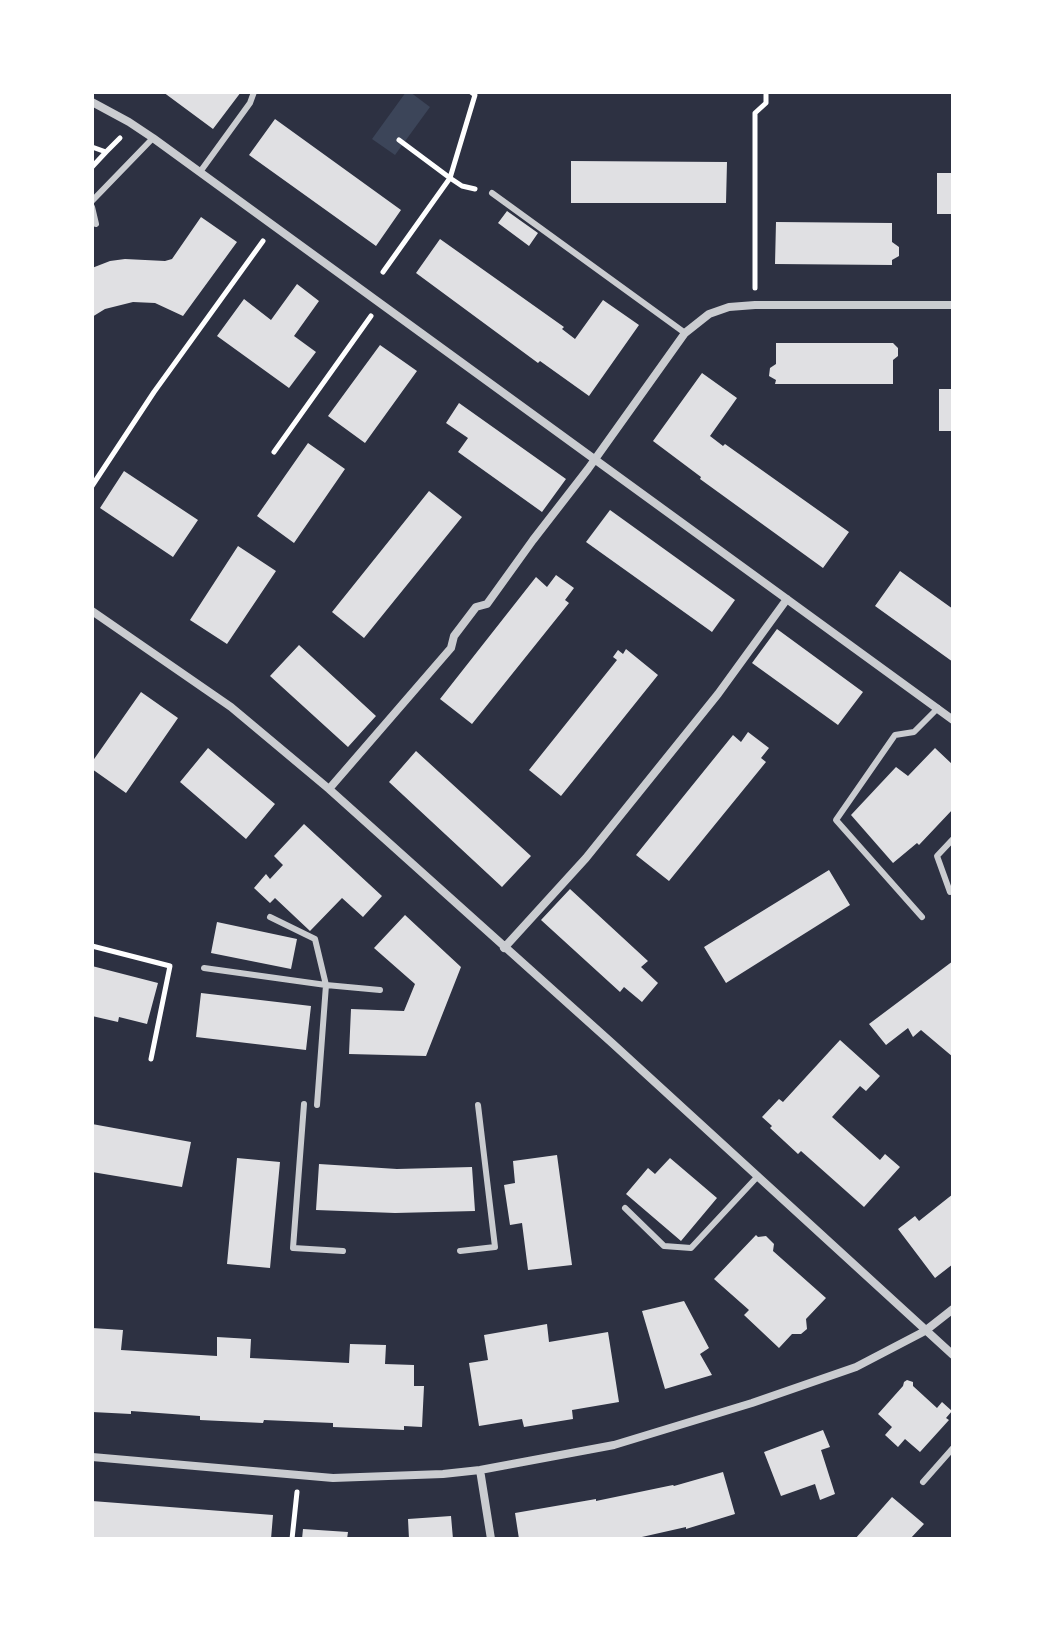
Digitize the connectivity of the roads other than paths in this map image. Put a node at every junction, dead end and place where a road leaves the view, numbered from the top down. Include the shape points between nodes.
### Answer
1 (254, 92) edge
2 (92, 102) edge
3 (153, 138) junction
4 (200, 172) junction
5 (492, 193) road end
6 (92, 201) edge
7 (92, 207) edge
8 (96, 224) dead end
9 (953, 305) edge
10 (685, 333) junction
11 (595, 459) junction
12 (787, 599) junction
13 (92, 611) edge
14 (938, 708) junction
15 (953, 720) edge
16 (329, 789) junction
17 (953, 839) edge
18 (950, 892) dead end
19 (270, 917) dead end
20 (922, 917) dead end
21 (504, 948) junction
22 (204, 968) dead end
23 (326, 985) junction
24 (380, 990) dead end
25 (304, 1104) dead end
26 (317, 1105) dead end
27 (478, 1105) dead end
28 (758, 1176) junction
29 (625, 1208) dead end
30 (343, 1251) dead end
31 (460, 1251) dead end
32 (953, 1309) edge
33 (925, 1331) junction
34 (953, 1355) edge
35 (953, 1448) edge
36 (92, 1457) edge
37 (480, 1470) junction
38 (923, 1482) dead end
39 (491, 1539) edge

1 - 4 lane
2 - 3 street
3 - 4 street
3 - 6 lane
4 - 11 street
5 - 10 lane
7 - 8 lane
9 - 10 street via 729,307 709,314
10 - 11 street
11 - 12 street
11 - 16 street via 487,604 476,607 451,648
12 - 14 street
12 - 21 street via 586,858
13 - 16 street via 231,707
14 - 15 street
14 - 20 lane via 914,732 895,735 836,820
16 - 21 street
17 - 18 lane via 937,856
19 - 23 lane via 315,939
21 - 28 street
22 - 23 lane
23 - 24 lane
23 - 26 lane
25 - 30 lane via 293,1248
27 - 31 lane via 495,1247
28 - 29 lane via 691,1248 664,1246
28 - 33 street
32 - 33 street
33 - 34 street
33 - 37 street via 856,1367 752,1403 614,1445
35 - 38 lane
36 - 37 street via 333,1478
37 - 39 street

